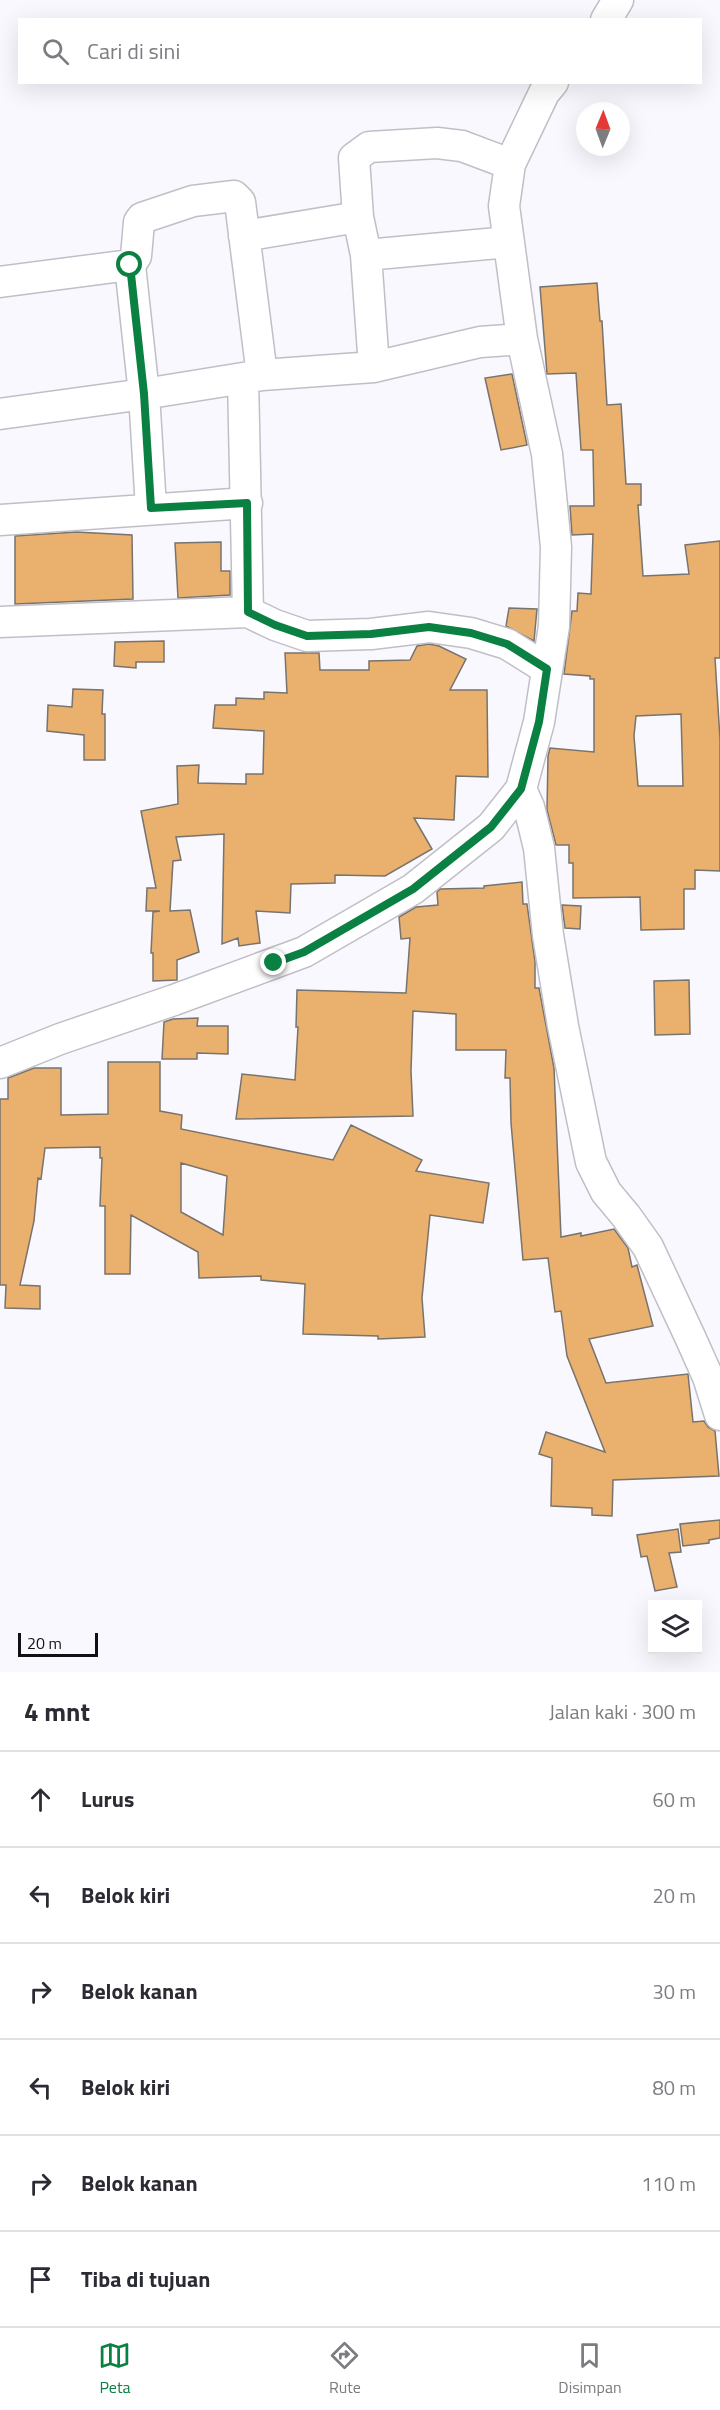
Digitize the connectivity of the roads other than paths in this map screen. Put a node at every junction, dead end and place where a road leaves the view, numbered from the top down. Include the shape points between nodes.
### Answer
1 (618, 0) edge
2 (607, 18) edge
3 (551, 84) edge
4 (510, 164) junction
5 (358, 217) junction
6 (244, 236) junction
7 (509, 242) junction
8 (366, 255) junction
9 (130, 265) junction
10 (0, 282) edge
11 (522, 339) junction
12 (374, 366) junction
13 (252, 376) junction
14 (144, 394) junction
15 (0, 414) edge
16 (247, 503) junction
17 (151, 508) junction
18 (0, 520) edge
19 (248, 612) junction
20 (0, 622) edge
21 (547, 669) junction
22 (521, 789) junction
23 (0, 1063) edge
24 (720, 1415) edge

1 - 2 street
3 - 4 street
4 - 5 street via 446,144 369,147 354,158
4 - 7 street via 504,206
5 - 6 street
5 - 8 street
6 - 9 street via 238,198 193,201 142,218 136,256
6 - 13 street
7 - 8 street
7 - 11 street
8 - 12 street
9 - 10 street
9 - 14 street
11 - 12 street via 480,342
11 - 21 street via 547,454 556,547 554,626
12 - 13 street
13 - 14 street
13 - 16 street
14 - 15 street
14 - 17 street
16 - 17 street
16 - 19 street
17 - 18 street
19 - 20 street
19 - 21 street via 307,636 429,627 471,633 507,644
21 - 22 street via 539,722
22 - 23 street via 491,827 413,889 304,952
22 - 24 street via 539,848 563,1026 591,1162 606,1192 648,1247 696,1349

